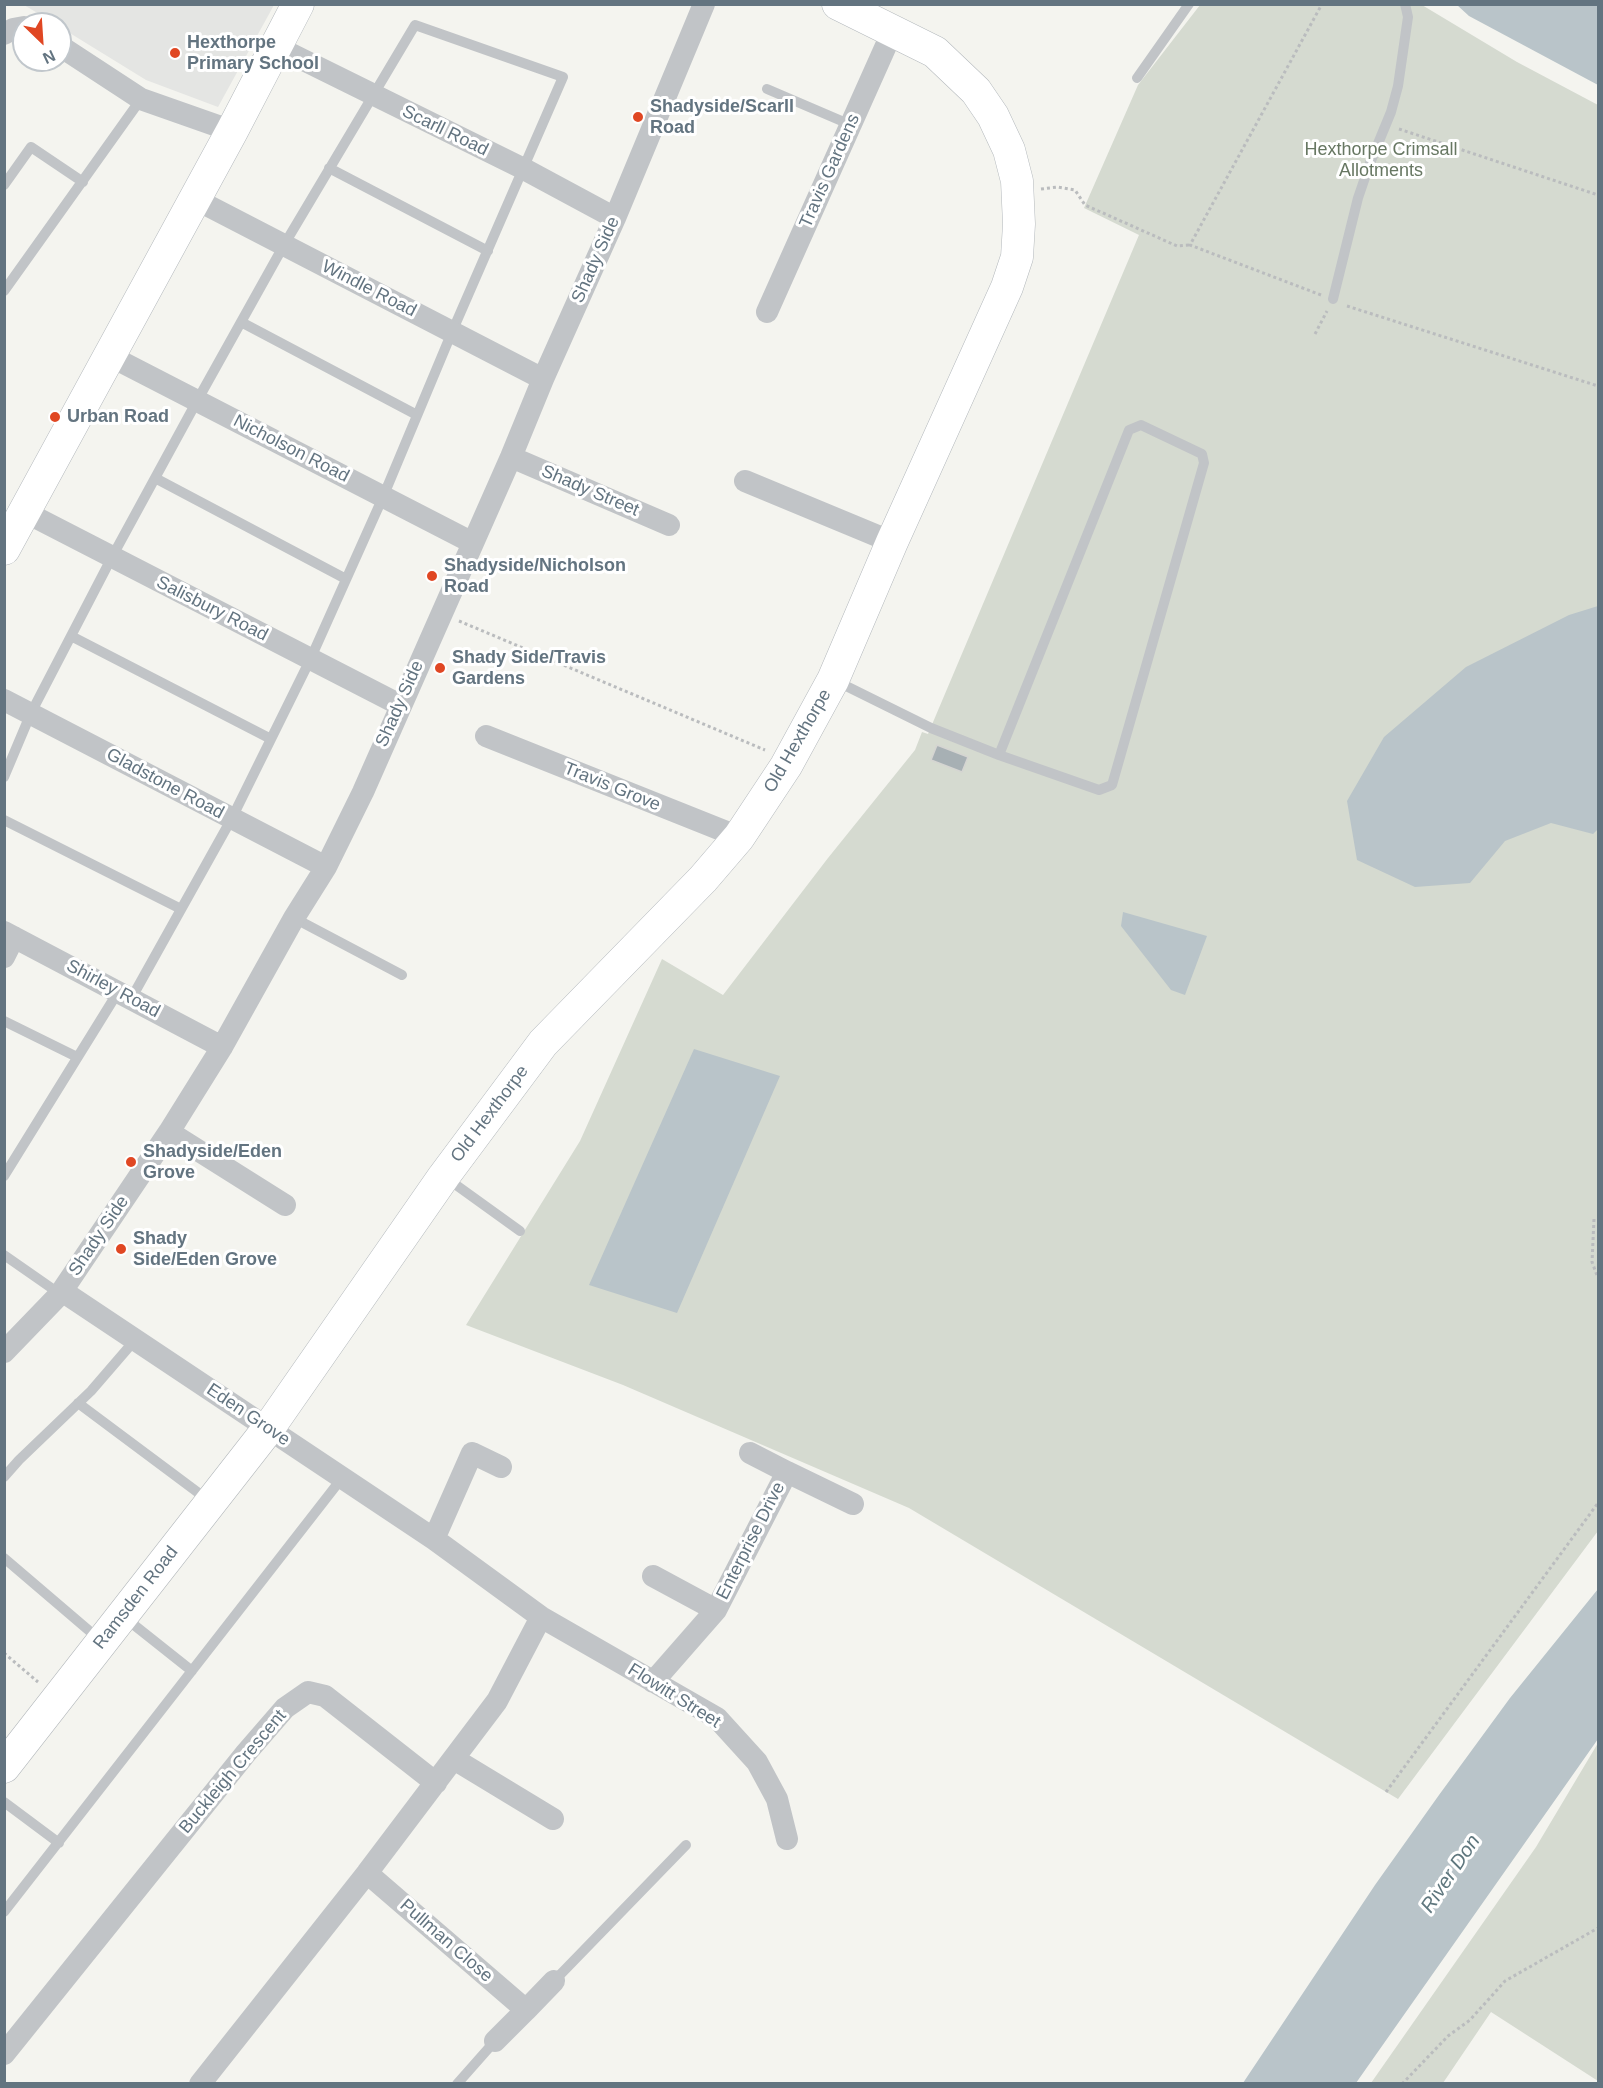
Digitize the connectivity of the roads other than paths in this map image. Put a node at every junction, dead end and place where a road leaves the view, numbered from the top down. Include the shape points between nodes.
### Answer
1 (298, 4) edge
2 (704, 4) edge
3 (838, 4) edge
4 (1189, 4) edge
5 (1405, 4) edge
6 (893, 30) junction
7 (275, 46) junction
8 (72, 54) edge
9 (1137, 78) dead end
10 (767, 89) dead end
11 (372, 94) junction
12 (141, 99) junction
13 (851, 125) junction
14 (232, 131) junction
15 (329, 168) junction
16 (524, 170) junction
17 (83, 182) junction
18 (4, 185) edge
19 (195, 199) junction
20 (615, 218) junction
21 (284, 245) junction
22 (488, 251) junction
23 (4, 291) edge
24 (1333, 299) road end
25 (767, 312) dead end
26 (241, 322) junction
27 (452, 332) junction
28 (110, 356) junction
29 (543, 379) junction
30 (197, 401) junction
31 (417, 415) junction
32 (511, 457) junction
33 (155, 478) junction
34 (745, 481) dead end
35 (383, 497) junction
36 (25, 513) junction
37 (669, 525) dead end
38 (892, 542) junction
39 (473, 543) junction
40 (4, 549) edge
41 (112, 557) junction
42 (346, 579) junction
43 (71, 636) junction
44 (310, 660) junction
45 (833, 680) junction
46 (4, 700) edge
47 (400, 705) junction
48 (31, 713) junction
49 (486, 736) dead end
50 (271, 739) junction
51 (999, 755) junction
52 (4, 777) edge
53 (232, 818) junction
54 (4, 820) edge
55 (739, 837) junction
56 (326, 867) junction
57 (181, 909) junction
58 (294, 918) junction
59 (8, 942) edge
60 (402, 975) dead end
61 (124, 995) junction
62 (4, 1021) edge
63 (222, 1047) junction
64 (77, 1057) junction
65 (169, 1131) junction
66 (4, 1176) edge
67 (444, 1176) junction
68 (285, 1205) dead end
69 (520, 1232) dead end
70 (4, 1255) edge
71 (61, 1292) junction
72 (135, 1340) junction
73 (4, 1352) edge
74 (78, 1403) junction
75 (268, 1430) junction
76 (750, 1453) dead end
77 (501, 1467) dead end
78 (787, 1472) junction
79 (4, 1477) edge
80 (342, 1478) junction
81 (210, 1502) junction
82 (853, 1504) dead end
83 (434, 1539) junction
84 (4, 1558) edge
85 (653, 1576) dead end
86 (716, 1610) junction
87 (122, 1615) junction
88 (541, 1617) junction
89 (102, 1642) junction
90 (192, 1671) junction
91 (653, 1682) junction
92 (454, 1759) junction
93 (4, 1767) edge
94 (436, 1783) junction
95 (4, 1802) edge
96 (553, 1820) dead end
97 (787, 1839) dead end
98 (59, 1843) junction
99 (686, 1845) dead end
100 (367, 1873) junction
101 (4, 1912) edge
102 (554, 1981) joint
103 (526, 2010) junction
104 (495, 2041) joint
105 (4, 2054) edge
106 (200, 2084) edge
107 (457, 2084) edge

1 - 7 street
2 - 20 street, Shady Side
3 - 6 street, Old Hexthorpe
4 - 9 lane
5 - 24 lane via 1408,17 1398,86 1358,198
6 - 13 street, Travis Gardens
6 - 38 street, Old Hexthorpe via 935,52 976,91 1009,150 1018,192 1017,257 1007,287
7 - 11 street, Scarll Road
7 - 14 street
8 - 12 street
10 - 13 lane
11 - 15 lane
11 - 16 street, Scarll Road
11 - 16 lane via 415,25 563,77
12 - 14 street
12 - 17 lane
13 - 25 street, Travis Gardens
14 - 19 street
15 - 21 lane
15 - 22 lane
16 - 20 street, Scarll Road
16 - 22 lane
17 - 18 lane via 31,147
17 - 23 lane
19 - 21 street, Windle Road
19 - 28 street
20 - 29 street, Shady Side
21 - 26 lane
21 - 27 street, Windle Road
22 - 27 lane
26 - 30 lane
26 - 31 lane
27 - 29 street, Windle Road
27 - 31 lane
28 - 30 street, Nicholson Road
28 - 36 street
29 - 32 street, Shady Side
30 - 33 lane
30 - 35 street, Nicholson Road
31 - 35 lane
32 - 37 street, Shady Street
32 - 39 street, Shady Side
33 - 41 lane
33 - 42 lane
34 - 38 street
35 - 39 street, Nicholson Road
35 - 42 lane
36 - 40 street
36 - 41 street, Salisbury Road
38 - 45 street, Old Hexthorpe
39 - 47 street, Shady Side
41 - 43 lane
41 - 44 street, Salisbury Road
42 - 44 lane
43 - 48 lane
43 - 50 lane
44 - 47 street, Salisbury Road
44 - 50 lane
45 - 51 lane via 931,728
45 - 55 street, Old Hexthorpe via 789,760
46 - 48 street, Gladstone Road
47 - 56 street, Shady Side
48 - 52 lane
48 - 53 street, Gladstone Road
49 - 55 street, Travis Grove
50 - 53 lane
51 - 51 lane via 1099,790 1112,785 1204,463 1202,454 1141,424 1129,430
53 - 56 street, Gladstone Road
53 - 57 lane
54 - 57 lane
55 - 67 street, Old Hexthorpe via 543,1043
56 - 58 street, Shady Side
57 - 61 lane
58 - 60 lane
58 - 63 street, Shady Side
59 - 61 street, Shirley Road
61 - 63 street, Shirley Road
61 - 64 lane
62 - 64 lane
63 - 65 street, Shady Side
64 - 66 lane
65 - 68 street
65 - 71 street, Shady Side
67 - 69 lane
67 - 75 street, Old Hexthorpe
70 - 71 lane
71 - 72 street, Eden Grove
71 - 73 street, Shady Side
72 - 74 lane
72 - 75 street, Eden Grove
74 - 79 lane
74 - 81 lane
75 - 80 street, Eden Grove
75 - 81 street, Ramsden Road
76 - 78 street, Enterprise Drive
77 - 83 street via 472,1453
78 - 82 street, Enterprise Drive
78 - 86 street, Enterprise Drive
80 - 83 street, Eden Grove
80 - 90 lane
81 - 87 street, Ramsden Road
83 - 88 street, Eden Grove
84 - 89 lane
85 - 86 street, Enterprise Drive
86 - 91 street, Enterprise Drive
87 - 89 street, Ramsden Road
87 - 90 lane
88 - 91 street, Flowitt Street
88 - 92 street via 497,1701
89 - 93 street, Ramsden Road
90 - 98 lane
91 - 97 street, Flowitt Street via 717,1718 757,1762 777,1799
92 - 94 street
92 - 96 street
94 - 100 street
94 - 105 street, Buckleigh Crescent via 325,1696 308,1692 285,1708 246,1753
95 - 98 lane
98 - 101 lane
99 - 102 lane
100 - 103 street, Pullman Close
100 - 106 street
102 - 103 street
103 - 104 street
104 - 107 lane

